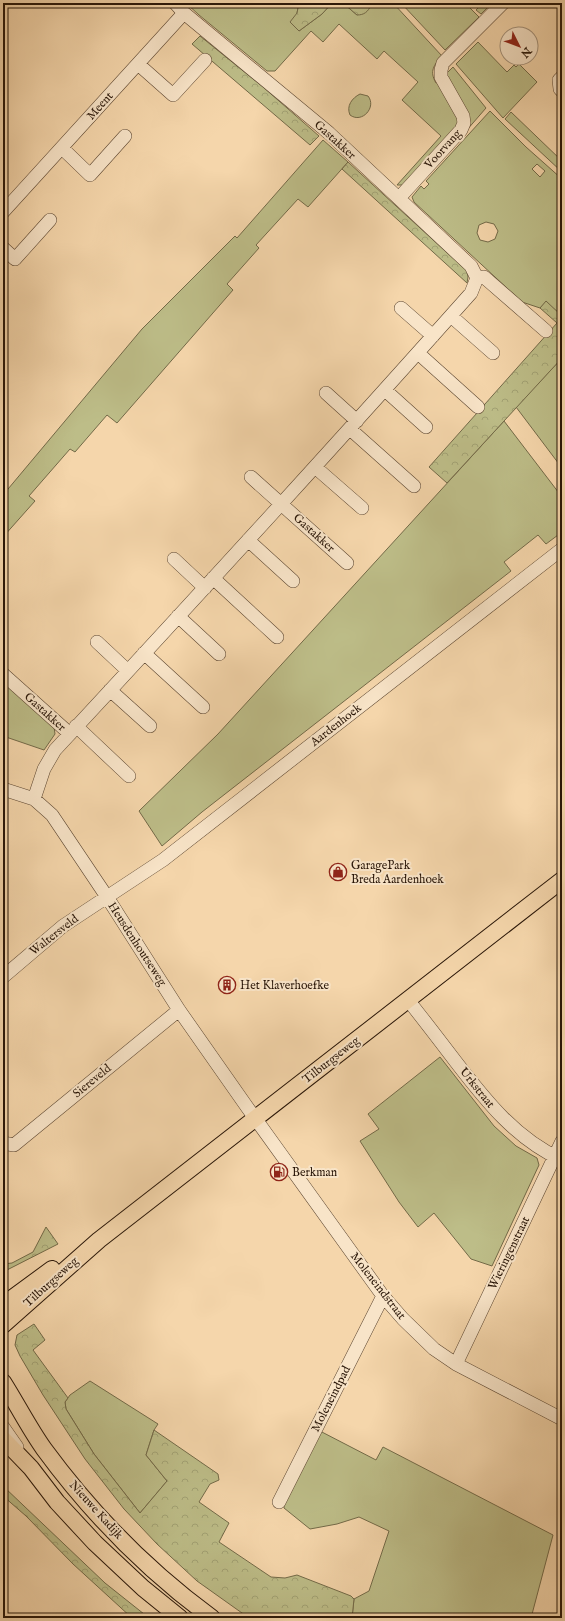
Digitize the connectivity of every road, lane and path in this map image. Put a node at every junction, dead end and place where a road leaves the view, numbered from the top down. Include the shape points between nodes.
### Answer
1 (503, 3) edge
2 (179, 8) edge
3 (205, 60) dead end
4 (138, 64) junction
5 (562, 77) edge
6 (562, 91) edge
7 (125, 136) dead end
8 (62, 148) junction
9 (399, 198) junction
10 (3, 212) edge
11 (50, 220) dead end
12 (3, 248) edge
13 (476, 278) junction
14 (402, 308) dead end
15 (451, 316) junction
16 (546, 331) dead end
17 (433, 336) junction
18 (418, 353) junction
19 (493, 353) dead end
20 (385, 390) junction
21 (326, 393) dead end
22 (478, 407) dead end
23 (353, 425) junction
24 (426, 426) dead end
25 (315, 467) junction
26 (251, 477) dead end
27 (414, 486) dead end
28 (281, 504) junction
29 (362, 508) dead end
30 (248, 540) junction
31 (562, 549) edge
32 (174, 560) dead end
33 (347, 563) dead end
34 (293, 581) dead end
35 (209, 583) junction
36 (178, 616) junction
37 (277, 637) dead end
38 (97, 642) dead end
39 (144, 653) junction
40 (219, 654) dead end
41 (128, 670) junction
42 (3, 674) edge
43 (110, 690) junction
44 (203, 707) dead end
45 (150, 726) dead end
46 (73, 730) junction
47 (129, 776) dead end
48 (3, 789) edge
49 (34, 799) junction
50 (562, 880) edge
51 (107, 897) junction
52 (3, 976) edge
53 (408, 1000) junction
54 (179, 1010) junction
55 (255, 1119) junction
56 (562, 1142) edge
57 (3, 1143) edge
58 (558, 1158) edge
59 (99, 1240) junction
60 (383, 1296) junction
61 (3, 1305) edge
62 (3, 1325) edge
63 (456, 1364) junction
64 (3, 1382) edge
65 (562, 1420) edge
66 (3, 1427) edge
67 (3, 1439) edge
68 (31, 1468) junction
69 (278, 1502) dead end
70 (180, 1618) edge
71 (212, 1618) edge

1 - 9 street, Voorvang via 443,64 441,77 464,116 464,124
2 - 4 street, Meent
2 - 9 street, Gastakker via 329,134
3 - 4 street via 173,95
4 - 8 street, Meent
5 - 6 street via 559,80
7 - 8 street via 90,175
8 - 10 street, Meent
9 - 13 street, Gastakker via 471,266
11 - 12 street via 15,259
13 - 15 street, Gastakker via 471,293
13 - 16 street via 484,278
14 - 17 street
15 - 17 street, Gastakker
15 - 19 street
17 - 18 street, Gastakker
18 - 20 street, Gastakker
18 - 22 street
20 - 23 street, Gastakker
20 - 24 street
21 - 23 street
23 - 25 street, Gastakker
23 - 27 street
25 - 28 street, Gastakker
25 - 29 street
26 - 28 street, Gastakker
28 - 30 street, Gastakker
28 - 33 street, Gastakker
30 - 34 street
30 - 35 street, Gastakker
31 - 51 street, Aardenhoek via 163,860
32 - 35 street
35 - 36 street, Gastakker
35 - 37 street
36 - 39 street, Gastakker
36 - 40 street
38 - 41 street
39 - 41 street, Gastakker
39 - 44 street
41 - 43 street, Gastakker
42 - 46 street, Gastakker
43 - 45 street
43 - 46 street, Gastakker
46 - 47 street, Gastakker
46 - 49 street, Gastakker via 55,750
48 - 49 street, Heusdenhoutseweg
49 - 51 street, Heusdenhoutseweg via 52,815
50 - 53 main road, Tilburgseweg
51 - 52 street, Waltersveld via 62,926
51 - 54 street, Heusdenhoutseweg
53 - 55 main road, Tilburgseweg
53 - 58 street, Urkstraat via 485,1100 509,1125 536,1147
54 - 55 street, Heusdenhoutseweg
54 - 57 street, Siereveld via 14,1145
55 - 59 main road, Tilburgseweg
55 - 60 street, Moleneindstraat
56 - 58 street, Wieringenstraat
58 - 63 street, Wieringenstraat
59 - 61 main road, Tilburgseweg via 71,1255
59 - 62 main road, Tilburgseweg
60 - 63 street, Moleneindstraat via 434,1349
60 - 69 street, Moleneindpad
63 - 65 street, Moleneindstraat
64 - 71 main road, Nieuwe Kadijk via 44,1448 86,1501 138,1557
66 - 68 street, Nieuwe Kadijk
67 - 68 main road
68 - 70 main road, Nieuwe Kadijk via 57,1502 95,1543

